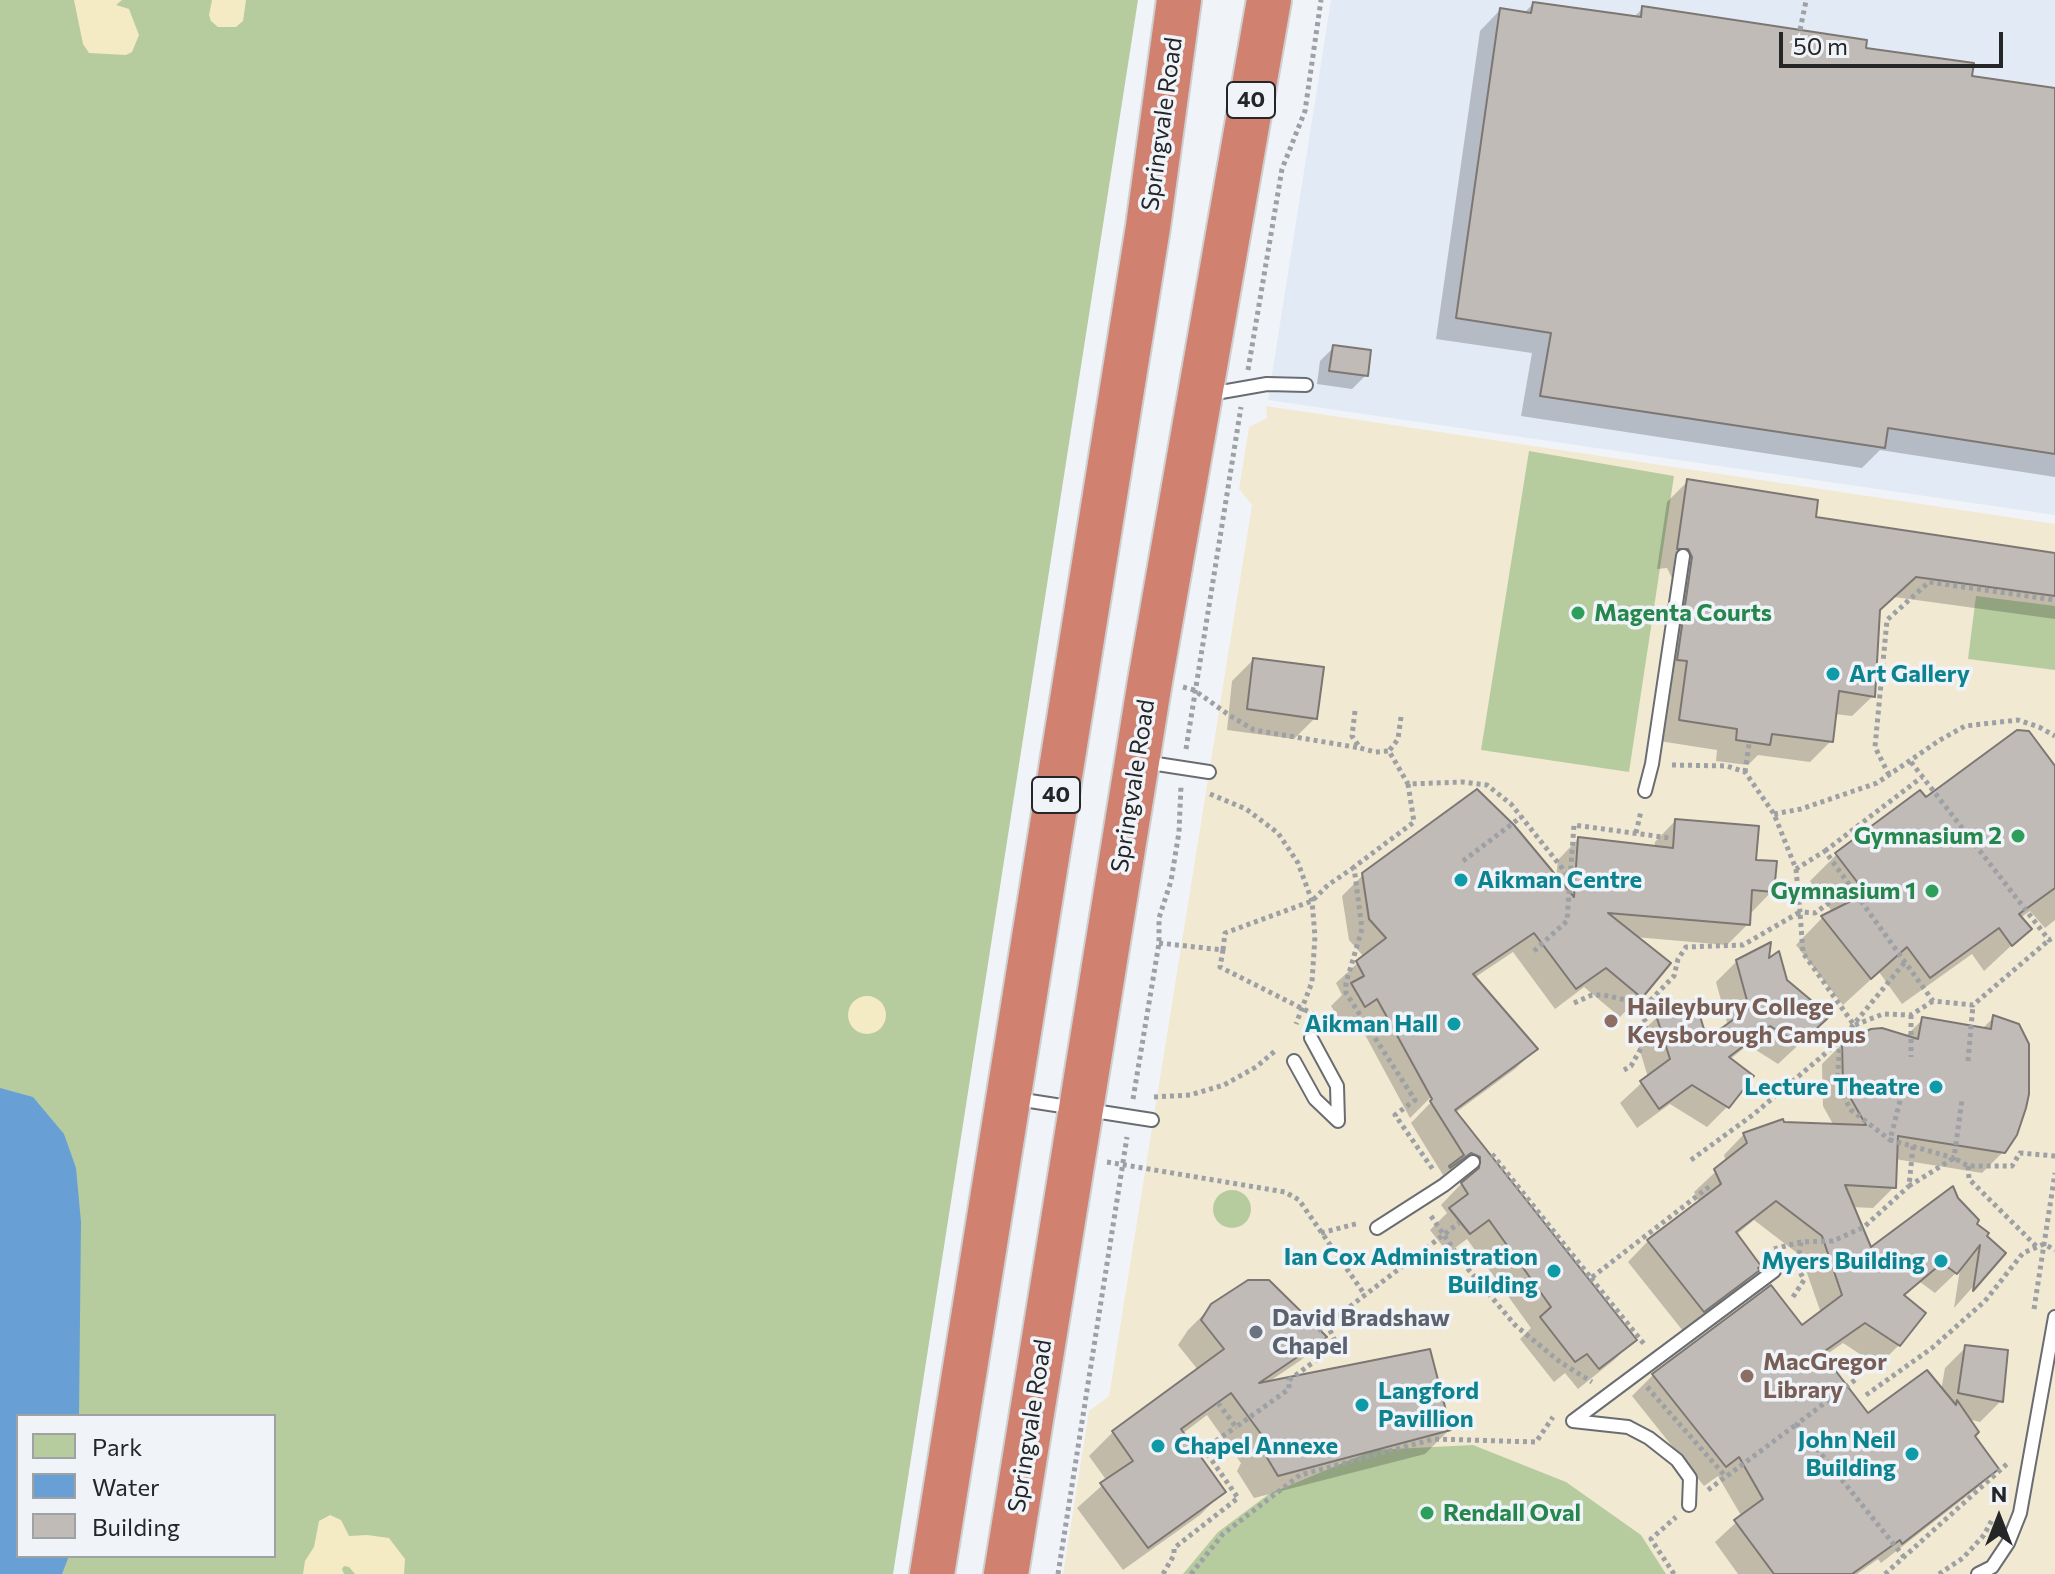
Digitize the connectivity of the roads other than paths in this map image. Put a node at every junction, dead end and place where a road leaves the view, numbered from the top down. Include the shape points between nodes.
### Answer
1 (1179, 0) edge
2 (1269, 0) edge
3 (1306, 385) dead end
4 (1201, 396) junction
5 (1683, 556) dead end
6 (1135, 772) junction
7 (1209, 772) dead end
8 (1645, 791) dead end
9 (1311, 1038) dead end
10 (1294, 1061) dead end
11 (1010, 1098) junction
12 (1082, 1109) junction
13 (1152, 1120) dead end
14 (1473, 1162) dead end
15 (1377, 1228) dead end
16 (1774, 1271) dead end
17 (2055, 1317) edge
18 (1689, 1505) road end
19 (932, 1574) edge
20 (1006, 1574) edge
21 (1978, 1574) edge

1 - 11 highway, Springvale Road / 40
2 - 4 highway, Springvale Road / 40
3 - 4 lane via 1267,384
4 - 6 highway, Springvale Road / 40
5 - 8 lane
6 - 7 lane
6 - 12 highway, Springvale Road / 40
9 - 10 lane via 1337,1086 1338,1121 1315,1099
11 - 12 lane
11 - 19 highway, Springvale Road / 40
12 - 13 lane
12 - 20 highway, Springvale Road / 40
14 - 15 lane
16 - 18 lane via 1573,1421 1628,1427 1649,1438 1690,1478
17 - 21 lane via 2020,1513 1992,1567

